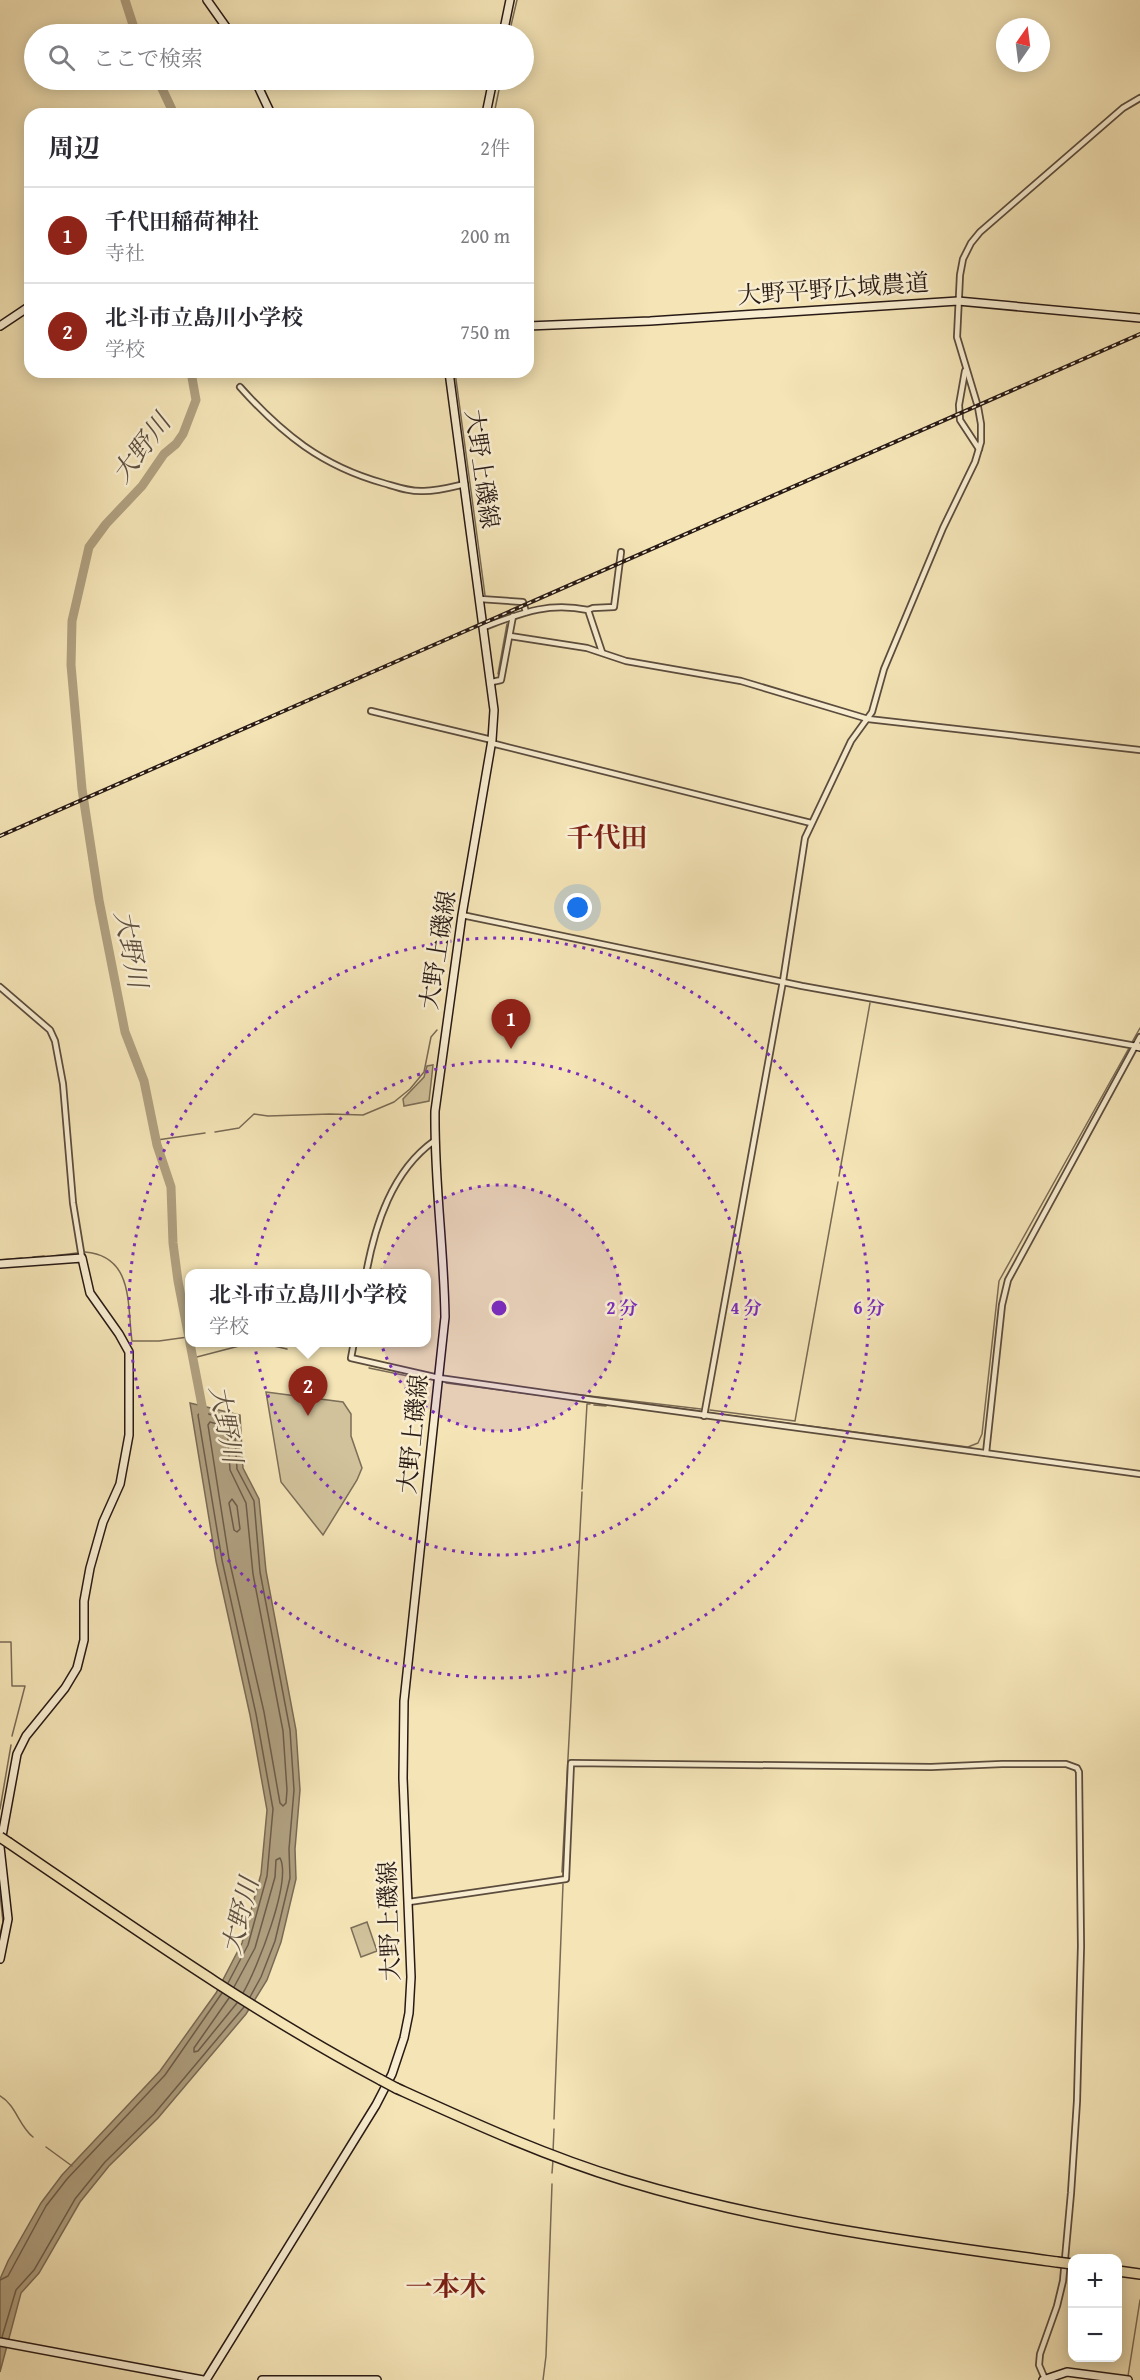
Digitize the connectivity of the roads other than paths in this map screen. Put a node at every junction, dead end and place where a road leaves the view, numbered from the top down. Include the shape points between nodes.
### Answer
1 (207, 0) edge
2 (510, 0) edge
3 (224, 24) edge
4 (505, 24) edge
5 (260, 90) edge
6 (491, 90) edge
7 (1140, 98) edge
8 (268, 108) edge
9 (487, 108) edge
10 (958, 301) junction
11 (24, 310) edge
12 (1140, 318) edge
13 (0, 326) edge
14 (534, 326) edge
15 (966, 368) junction
16 (451, 378) edge
17 (240, 387) dead end
18 (979, 449) junction
19 (465, 484) junction
20 (621, 552) dead end
21 (480, 599) junction
22 (588, 610) junction
23 (526, 612) junction
24 (513, 616) junction
25 (484, 627) junction
26 (510, 636) junction
27 (602, 652) junction
28 (492, 682) junction
29 (371, 711) dead end
30 (868, 719) junction
31 (491, 742) junction
32 (1140, 750) edge
33 (811, 823) junction
34 (462, 915) junction
35 (783, 981) junction
36 (0, 987) edge
37 (1140, 1037) edge
38 (1138, 1047) edge
39 (434, 1141) junction
40 (82, 1258) junction
41 (0, 1264) edge
42 (367, 1269) edge
43 (353, 1347) edge
44 (439, 1378) junction
45 (704, 1416) junction
46 (986, 1453) junction
47 (1140, 1474) edge
48 (0, 1837) edge
49 (409, 1902) junction
50 (4, 1928) edge
51 (0, 1959) edge
52 (1068, 2263) edge
53 (0, 2342) edge
54 (1124, 2379) edge
55 (204, 2380) edge
56 (262, 2380) edge
57 (377, 2380) edge
58 (1044, 2380) edge

1 - 3 main road
2 - 4 main road
5 - 8 main road
6 - 9 main road
7 - 10 street via 1123,108 980,232 963,259
10 - 12 main road, 大野平野広域農道
10 - 14 main road, 大野平野広域農道
10 - 15 street via 957,337
11 - 13 main road
15 - 18 street via 981,424
15 - 18 street via 960,420
16 - 19 main road, 大野上磯線
17 - 19 street via 267,418 326,462 346,471 411,491
18 - 30 street via 935,545
19 - 21 main road, 大野上磯線
20 - 22 street via 614,607
21 - 23 street via 523,602
21 - 25 main road, 大野上磯線
22 - 23 street via 556,607
22 - 27 street
23 - 24 street
24 - 25 street
24 - 26 street
25 - 28 main road, 大野上磯線
26 - 27 street
26 - 28 street via 501,680
27 - 30 street via 626,661 741,681
28 - 31 main road, 大野上磯線
29 - 31 street
30 - 32 street
30 - 33 street via 851,741
31 - 33 street
31 - 34 main road, 大野上磯線
33 - 35 street via 803,845
34 - 35 street
34 - 39 main road, 大野上磯線 via 437,1087
35 - 38 street
35 - 45 street
36 - 40 street via 51,1030 55,1041
37 - 38 street
38 - 46 street via 1008,1280
39 - 42 street via 393,1187
39 - 44 main road, 大野上磯線 via 445,1317
40 - 41 main road
40 - 50 main road via 90,1293 129,1352 129,1435 120,1484 103,1522 90,1568 84,1601 84,1640 77,1668 16,1754 0,1847 9,1918
43 - 44 street via 351,1358
44 - 45 street
44 - 49 main road, 大野上磯線 via 404,1711
45 - 46 street
46 - 47 street
48 - 52 highway, bridge via 292,2032 396,2088 550,2154 622,2180 742,2212 912,2242
49 - 55 main road, 大野上磯線 via 409,2013 392,2074 376,2106
49 - 58 street via 566,1878 571,1763 931,1767 1066,1764 1077,1768 1081,1946 1077,2101 1063,2281 1039,2365
50 - 51 main road
53 - 55 main road
54 - 58 main road via 1068,2372
56 - 57 main road

